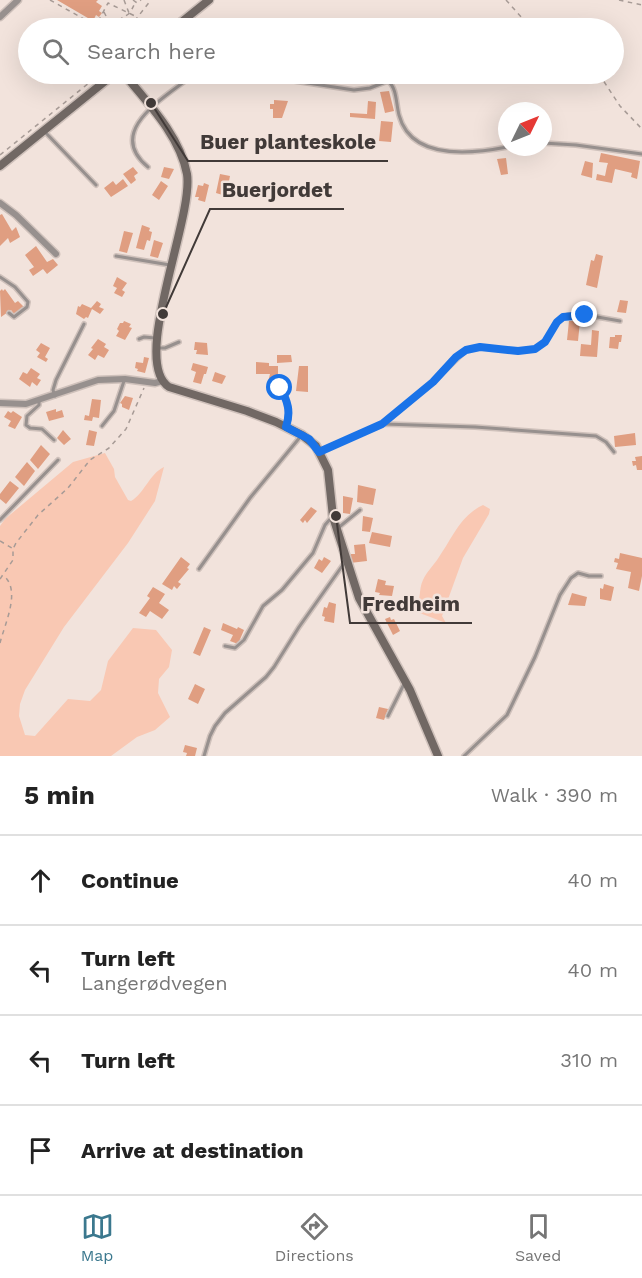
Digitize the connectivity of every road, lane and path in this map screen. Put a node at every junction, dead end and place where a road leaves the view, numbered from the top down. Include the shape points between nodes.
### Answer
1 (18, 0) edge
2 (50, 0) edge
3 (113, 0) edge
4 (124, 0) edge
5 (141, 0) edge
6 (152, 0) edge
7 (209, 0) edge
8 (506, 0) edge
9 (619, 0) edge
10 (134, 1) edge
11 (111, 4) junction
12 (642, 5) edge
13 (104, 12) junction
14 (130, 14) junction
15 (0, 17) edge
16 (138, 17) joint
17 (82, 18) edge
18 (100, 18) edge
19 (107, 18) edge
20 (122, 18) edge
21 (186, 18) edge
22 (522, 18) edge
23 (88, 84) edge
24 (102, 84) edge
25 (132, 84) edge
26 (181, 84) edge
27 (314, 84) edge
28 (380, 84) edge
29 (390, 84) edge
30 (606, 84) edge
31 (151, 108) junction
32 (642, 129) edge
33 (44, 131) junction
34 (552, 144) edge
35 (498, 148) edge
36 (642, 154) edge
37 (0, 155) edge
38 (0, 166) edge
39 (148, 167) dead end
40 (96, 186) dead end
41 (0, 203) edge
42 (56, 254) dead end
43 (116, 256) dead end
44 (172, 265) junction
45 (0, 277) edge
46 (9, 313) dead end
47 (620, 321) dead end
48 (84, 324) dead end
49 (157, 338) junction
50 (140, 339) dead end
51 (179, 342) dead end
52 (157, 349) junction
53 (125, 379) junction
54 (146, 381) junction
55 (162, 381) junction
56 (278, 383) dead end
57 (55, 396) junction
58 (39, 400) junction
59 (0, 403) edge
60 (382, 424) junction
61 (102, 426) dead end
62 (286, 427) junction
63 (302, 435) junction
64 (54, 440) dead end
65 (319, 452) junction
66 (614, 452) dead end
67 (58, 460) dead end
68 (360, 510) dead end
69 (333, 517) junction
70 (0, 520) edge
71 (336, 529) junction
72 (0, 541) edge
73 (13, 549) junction
74 (346, 560) junction
75 (199, 569) dead end
76 (3, 575) junction
77 (601, 576) dead end
78 (0, 579) edge
79 (359, 598) junction
80 (389, 607) dead end
81 (0, 643) edge
82 (225, 646) dead end
83 (406, 682) junction
84 (388, 716) dead end
85 (204, 756) edge
86 (438, 756) edge
87 (464, 756) edge

1 - 15 street
2 - 17 path
3 - 11 path
4 - 14 path
5 - 10 path
6 - 16 path
7 - 21 main road
8 - 22 path
9 - 12 path
10 - 14 path
11 - 13 path
11 - 14 path
13 - 18 path
13 - 19 path
14 - 16 path
14 - 20 path
23 - 37 path
24 - 33 main road
25 - 31 main road
26 - 31 lane
27 - 28 lane via 354,90
29 - 35 lane via 405,130 417,143 453,152
30 - 32 path
31 - 39 lane via 139,119 133,138 138,157
31 - 44 main road via 176,144 187,173 187,204
33 - 38 main road
33 - 40 lane
34 - 36 lane
41 - 42 street
43 - 44 lane
44 - 49 main road
45 - 46 lane via 28,302 14,317
47 - 60 lane via 568,315 557,322 545,342 535,349 466,350
48 - 57 lane via 56,380
49 - 50 lane
49 - 52 main road
51 - 52 lane
52 - 55 main road
53 - 54 street
53 - 57 street via 98,380
53 - 61 lane via 114,411
54 - 55 street
54 - 73 path via 126,429 38,515
55 - 62 main road via 169,387
56 - 62 lane via 288,405
57 - 58 street
58 - 59 street
58 - 64 lane via 27,416 26,425 42,429
60 - 65 lane
60 - 66 lane via 596,436
62 - 63 main road
63 - 65 main road
63 - 75 lane
65 - 69 main road via 328,470
67 - 70 lane
68 - 71 lane
69 - 71 main road
69 - 82 lane via 325,525 313,553 263,606 244,640 235,648
71 - 74 main road
72 - 73 path
73 - 76 path via 13,560
74 - 79 main road
74 - 85 lane via 274,667 215,726
76 - 78 path
76 - 81 path via 12,586 12,597
77 - 87 lane via 578,573 571,578 507,715
79 - 80 lane
79 - 83 main road
83 - 84 lane
83 - 86 main road

